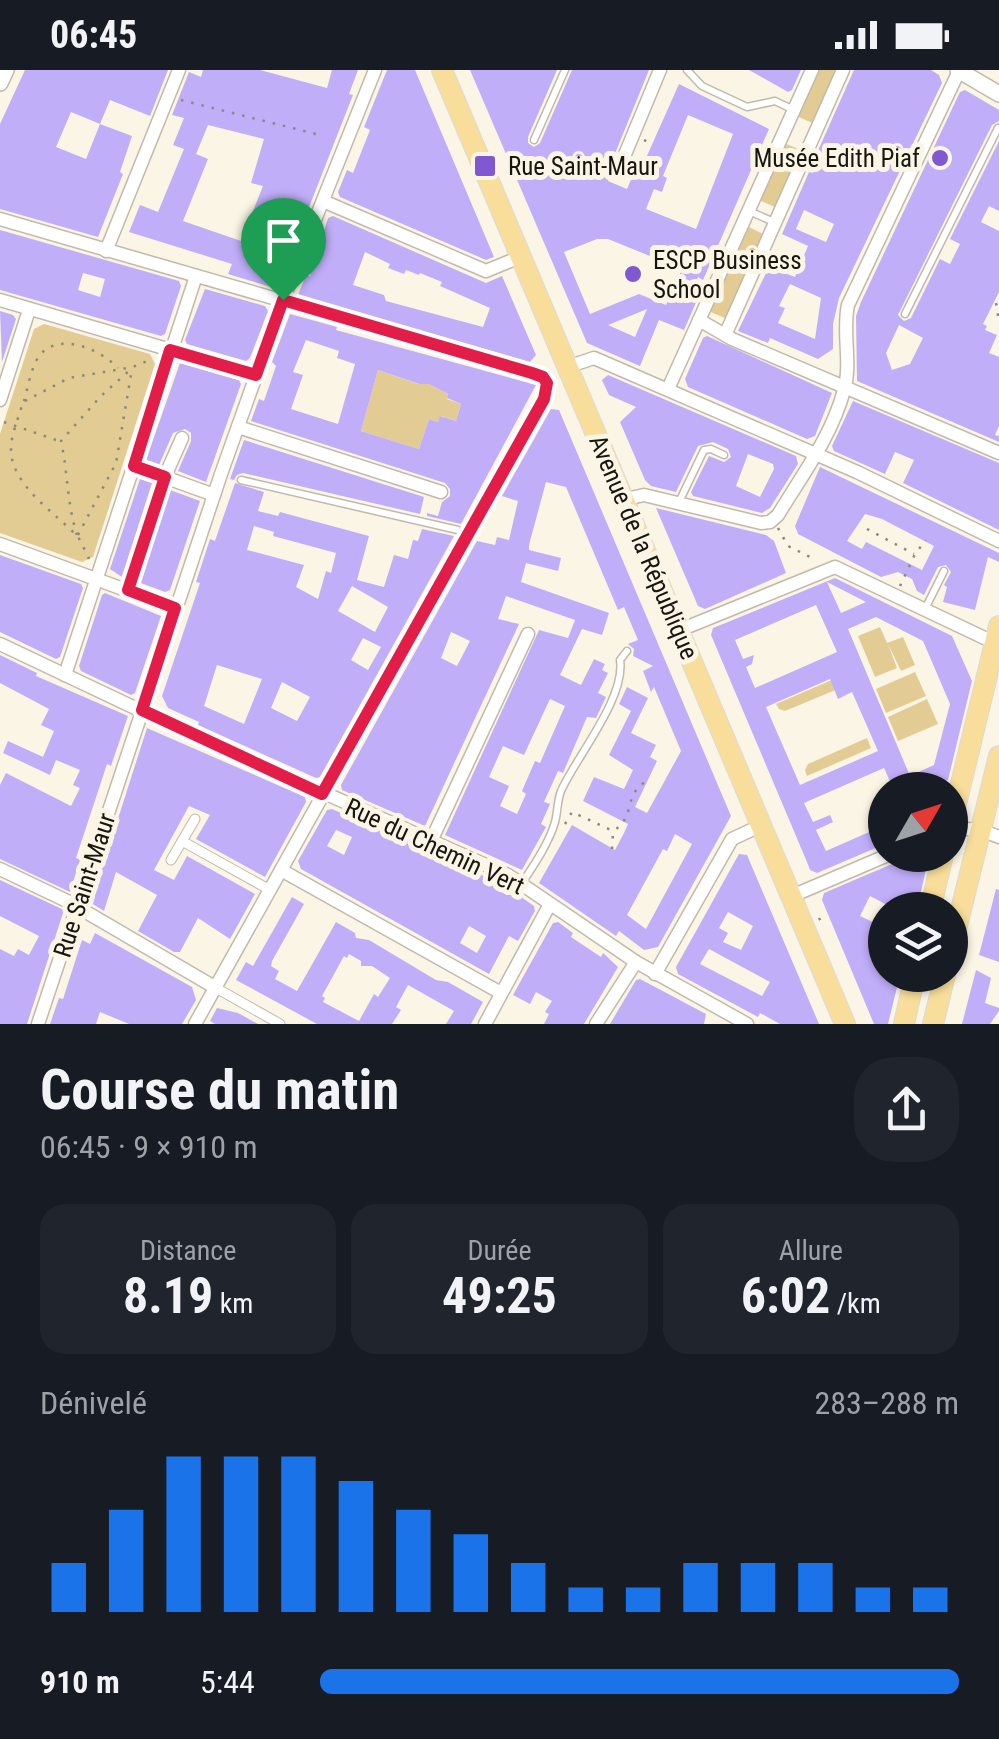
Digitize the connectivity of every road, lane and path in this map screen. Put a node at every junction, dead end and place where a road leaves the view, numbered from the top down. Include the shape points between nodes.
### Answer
1 (179, 70) edge
2 (375, 70) edge
3 (442, 70) edge
4 (565, 70) edge
5 (660, 70) edge
6 (687, 70) edge
7 (812, 70) edge
8 (843, 70) edge
9 (958, 70) edge
10 (999, 94) edge
11 (176, 98) dead end
12 (794, 110) junction
13 (998, 128) edge
14 (320, 135) dead end
15 (642, 139) dead end
16 (534, 140) dead end
17 (652, 144) dead end
18 (621, 164) dead end
19 (323, 201) junction
20 (748, 211) junction
21 (0, 219) edge
22 (775, 223) junction
23 (106, 251) junction
24 (520, 257) junction
25 (196, 276) junction
26 (0, 300) edge
27 (283, 300) junction
28 (996, 304) dead end
29 (29, 310) junction
30 (905, 314) dead end
31 (699, 320) junction
32 (999, 322) edge
33 (726, 333) junction
34 (170, 350) junction
35 (152, 359) dead end
36 (133, 367) junction
37 (567, 367) junction
38 (118, 368) junction
39 (256, 375) junction
40 (846, 388) junction
41 (668, 389) junction
42 (0, 400) edge
43 (23, 402) junction
44 (4, 422) dead end
45 (16, 427) junction
46 (238, 427) junction
47 (182, 438) dead end
48 (61, 441) junction
49 (999, 453) edge
50 (816, 454) junction
51 (724, 455) dead end
52 (134, 466) junction
53 (165, 477) junction
54 (240, 480) dead end
55 (441, 492) dead end
56 (214, 495) junction
57 (626, 499) junction
58 (679, 503) junction
59 (772, 521) junction
60 (866, 529) dead end
61 (77, 536) junction
62 (468, 536) junction
63 (926, 540) dead end
64 (999, 541) edge
65 (0, 544) edge
66 (915, 554) junction
67 (89, 559) dead end
68 (831, 568) junction
69 (944, 571) dead end
70 (96, 579) junction
71 (128, 590) junction
72 (895, 596) junction
73 (175, 608) junction
74 (924, 610) junction
75 (680, 630) junction
76 (528, 634) dead end
77 (997, 634) edge
78 (0, 644) edge
79 (627, 651) dead end
80 (66, 675) junction
81 (142, 710) junction
82 (999, 756) edge
83 (964, 772) edge
84 (648, 777) dead end
85 (322, 794) junction
86 (195, 819) dead end
87 (762, 825) junction
88 (562, 829) dead end
89 (613, 831) junction
90 (990, 834) edge
91 (182, 841) junction
92 (431, 841) junction
93 (612, 848) dead end
94 (171, 860) dead end
95 (868, 864) edge
96 (0, 868) edge
97 (281, 870) junction
98 (522, 884) junction
99 (270, 890) junction
100 (792, 896) junction
101 (968, 900) edge
102 (550, 904) junction
103 (78, 908) junction
104 (819, 918) dead end
105 (822, 925) dead end
106 (636, 962) junction
107 (656, 974) junction
108 (216, 988) junction
109 (911, 992) edge
110 (941, 992) edge
111 (501, 993) junction
112 (722, 1010) junction
113 (38, 1024) edge
114 (196, 1024) edge
115 (280, 1024) edge
116 (485, 1024) edge
117 (596, 1024) edge
118 (714, 1024) edge
119 (747, 1024) edge
120 (846, 1024) edge
121 (904, 1024) edge
122 (933, 1024) edge

1 - 23 street
2 - 19 street, Rue Saint-Maur
3 - 24 main road, Avenue de la République
4 - 16 lane
5 - 18 street
6 - 12 lane via 702,86 747,107 775,101
7 - 12 street
8 - 22 street
9 - 10 street
9 - 40 street via 848,305
11 - 14 path
12 - 20 street
13 - 30 lane
15 - 17 path
19 - 24 street via 486,271
19 - 27 street, Rue Saint-Maur
20 - 22 lane
20 - 31 street
21 - 23 street
22 - 33 street
23 - 25 street
24 - 37 main road, Avenue de la République
25 - 27 street
25 - 34 street
26 - 29 street
27 - 39 street, Rue Saint-Maur
27 - 62 street via 543,377 544,399
28 - 32 path
29 - 34 street
29 - 42 street
31 - 33 street
31 - 41 street
33 - 40 street
34 - 39 street
34 - 52 street
35 - 36 path
36 - 38 path
36 - 48 path
36 - 61 path via 116,463
37 - 41 street via 594,358
37 - 57 main road, Avenue de la République
38 - 43 path via 70,378
38 - 43 path via 92,350 56,345 40,355
39 - 46 street, Rue Saint-Maur
40 - 49 street
40 - 50 street
41 - 50 street
43 - 45 path
44 - 45 path
45 - 48 path
45 - 61 path via 11,452 18,472
46 - 55 street
46 - 56 street, Rue Saint-Maur
47 - 53 street
48 - 61 path
50 - 59 street
50 - 64 street
51 - 58 lane via 704,450
52 - 53 street
52 - 70 street
53 - 56 street
53 - 71 street
54 - 62 lane
56 - 73 street, Rue Saint-Maur
57 - 58 street via 644,495
57 - 75 main road, Avenue de la République
58 - 59 street
59 - 68 path via 788,546
60 - 66 path
61 - 67 path
62 - 85 street
63 - 66 path
65 - 70 street
66 - 72 path
68 - 72 street
68 - 75 street
69 - 74 lane
70 - 71 street
70 - 80 street
71 - 73 street
72 - 74 street
73 - 81 street, Rue Saint-Maur
74 - 77 street
75 - 87 main road, Avenue de la République
76 - 92 street
77 - 83 main road
78 - 80 street, Rue du Chemin Vert
79 - 98 lane via 597,729 560,792 553,829
80 - 81 street, Rue du Chemin Vert
81 - 85 street, Rue du Chemin Vert
81 - 103 street, Rue Saint-Maur
82 - 90 main road
84 - 89 path
85 - 92 street, Rue du Chemin Vert
85 - 97 street
86 - 91 street
87 - 100 main road, Avenue de la République
87 - 107 street via 732,839
88 - 89 path via 572,812
89 - 93 path
90 - 101 main road
91 - 94 street
91 - 99 street
92 - 98 street, Rue du Chemin Vert
95 - 100 street
96 - 103 street
97 - 99 street
97 - 111 street
98 - 102 street, Rue du Chemin Vert
99 - 108 street
100 - 120 main road, Avenue de la République
102 - 106 street, Rue du Chemin Vert
102 - 111 street
103 - 108 street
103 - 113 street, Rue Saint-Maur
104 - 105 path
106 - 107 street, Rue du Chemin Vert
106 - 117 street
107 - 112 street, Rue du Chemin Vert
108 - 114 street
108 - 115 street
109 - 121 main road
110 - 122 main road
111 - 116 street
112 - 118 street
112 - 119 street, Rue du Chemin Vert

